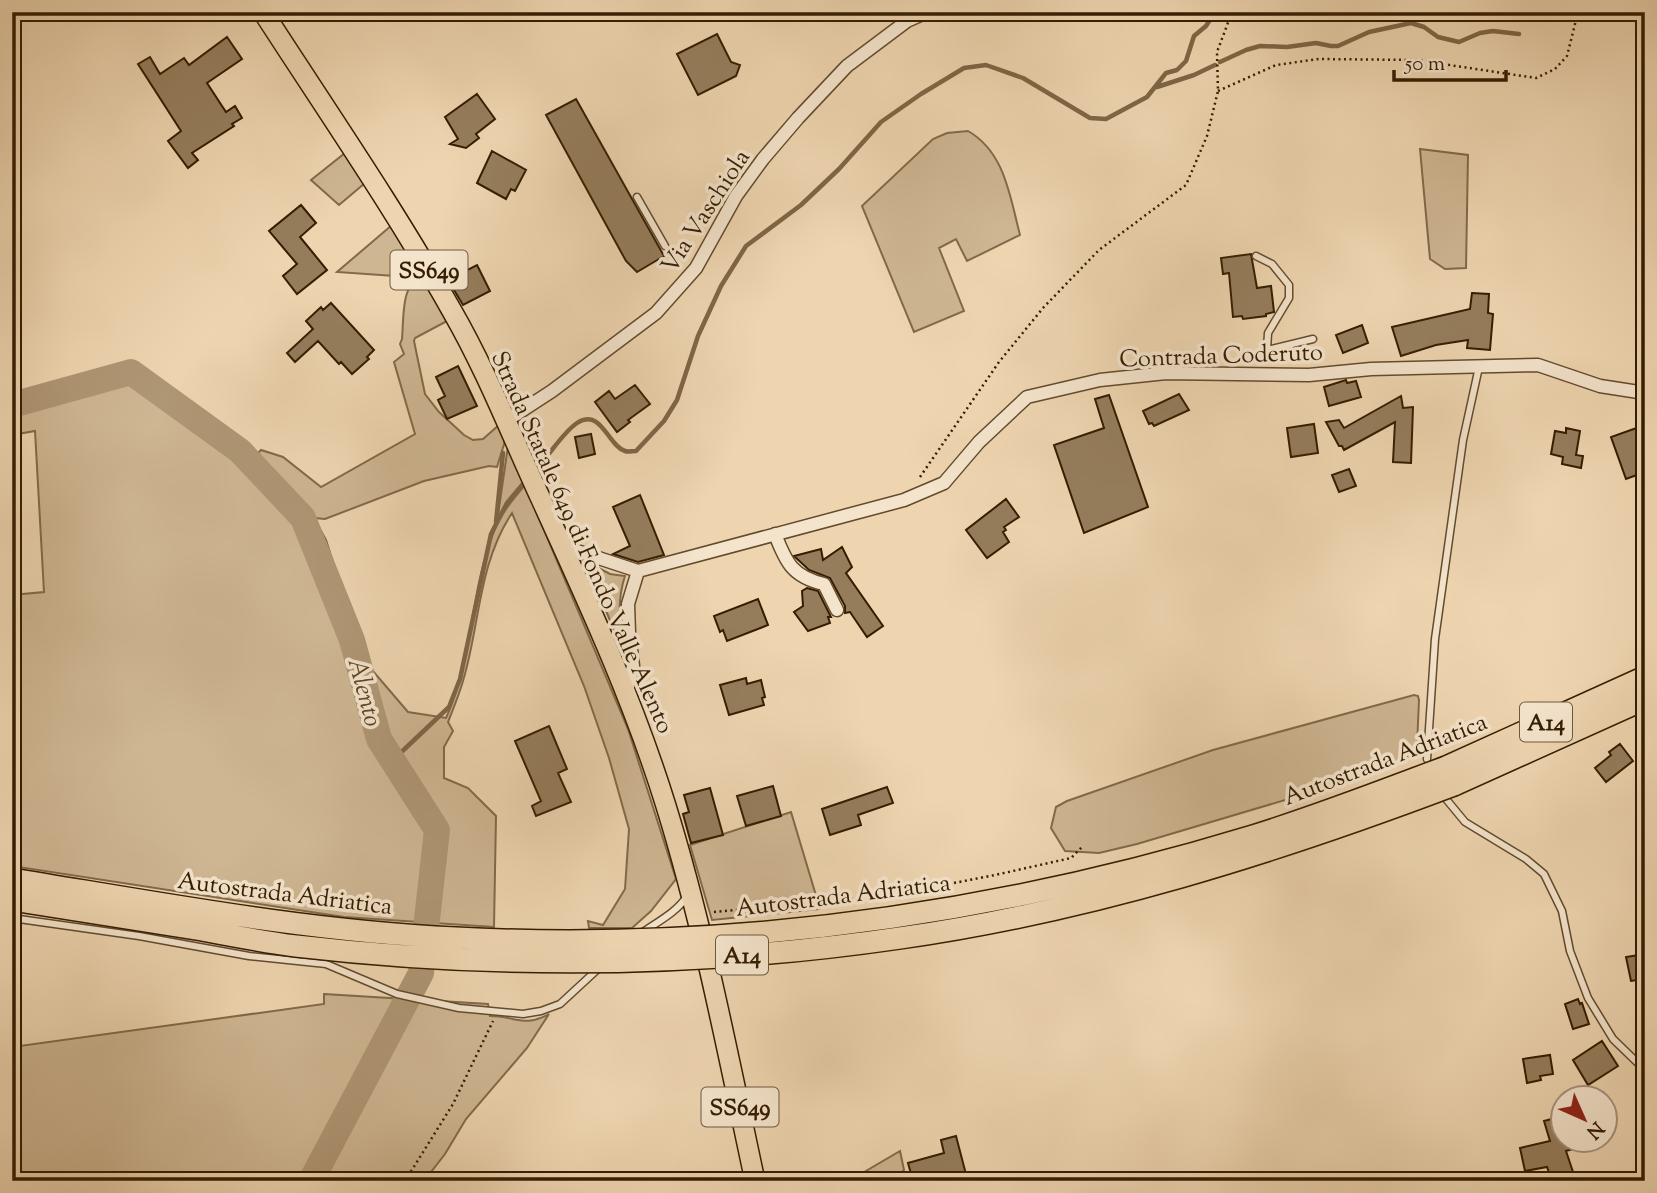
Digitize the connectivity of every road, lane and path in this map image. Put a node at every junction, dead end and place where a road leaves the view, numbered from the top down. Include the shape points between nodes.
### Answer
1 (262, 12) edge
2 (927, 12) edge
3 (1232, 12) edge
4 (1578, 12) edge
5 (1218, 91) junction
6 (637, 197) dead end
7 (665, 246) dead end
8 (1256, 256) dead end
9 (1313, 339) dead end
10 (1267, 350) junction
11 (1254, 356) dead end
12 (1479, 365) junction
13 (1645, 393) edge
14 (506, 421) junction
15 (920, 477) dead end
16 (775, 534) junction
17 (562, 546) junction
18 (638, 571) junction
19 (837, 610) dead end
20 (1645, 677) edge
21 (626, 695) junction
22 (1645, 699) edge
23 (1443, 778) junction
24 (1083, 846) dead end
25 (12, 879) edge
26 (691, 891) junction
27 (12, 900) edge
28 (12, 918) edge
29 (699, 921) junction
30 (625, 945) dead end
31 (616, 953) dead end
32 (496, 1016) dead end
33 (1645, 1070) edge
34 (405, 1181) edge
35 (755, 1181) edge

1 - 14 main road, Strada Statale 649 di Fondo Valle Alento / SS649 via 428,270
2 - 14 street, Via Vaschiola via 907,21 846,66 798,118 736,196 696,268 656,313
3 - 5 path via 1217,52
4 - 5 path via 1567,56 1555,69 1536,78 1416,60 1319,60 1276,65
5 - 15 path via 1207,136 1186,185 1099,250 1043,308 999,362
6 - 7 lane
8 - 10 lane via 1272,264 1289,285 1289,298 1268,332
9 - 10 lane
10 - 11 lane
12 - 13 street, Contrada Coderuto via 1538,365 1600,386
12 - 16 street, Contrada Coderuto via 1309,376 1166,373 1100,380 1027,397 978,442 944,483 904,500
12 - 23 lane via 1463,440 1437,626
14 - 17 main road, Strada Statale 649 di Fondo Valle Alento / SS649
16 - 18 street, Contrada Coderuto
16 - 19 street via 789,565 810,581 824,584
17 - 18 street
17 - 21 main road, Strada Statale 649 di Fondo Valle Alento / SS649
18 - 21 street via 628,604 634,666
20 - 23 highway, Autostrada Adriatica / A14
21 - 26 main road, Strada Statale 649 di Fondo Valle Alento / SS649
22 - 23 highway, Autostrada Adriatica / A14
23 - 25 highway, Autostrada Adriatica / A14, bridge via 1253,836 984,904 882,920 697,938 515,940 385,933 296,925
23 - 27 highway, Autostrada Adriatica / A14, bridge via 1356,822 1259,855 1079,903 901,938 702,958 567,961 386,954 295,946
23 - 33 lane via 1465,822 1544,873 1562,911 1570,951 1588,998 1613,1038
24 - 29 path via 1071,858 995,875 892,895 710,912
26 - 29 main road, Strada Statale 649 di Fondo Valle Alento / SS649
26 - 30 lane via 678,909
28 - 31 lane via 326,964 397,994 459,1008 523,1014 560,1003
29 - 35 main road, Strada Statale 649 di Fondo Valle Alento / SS649
32 - 34 path via 453,1104

